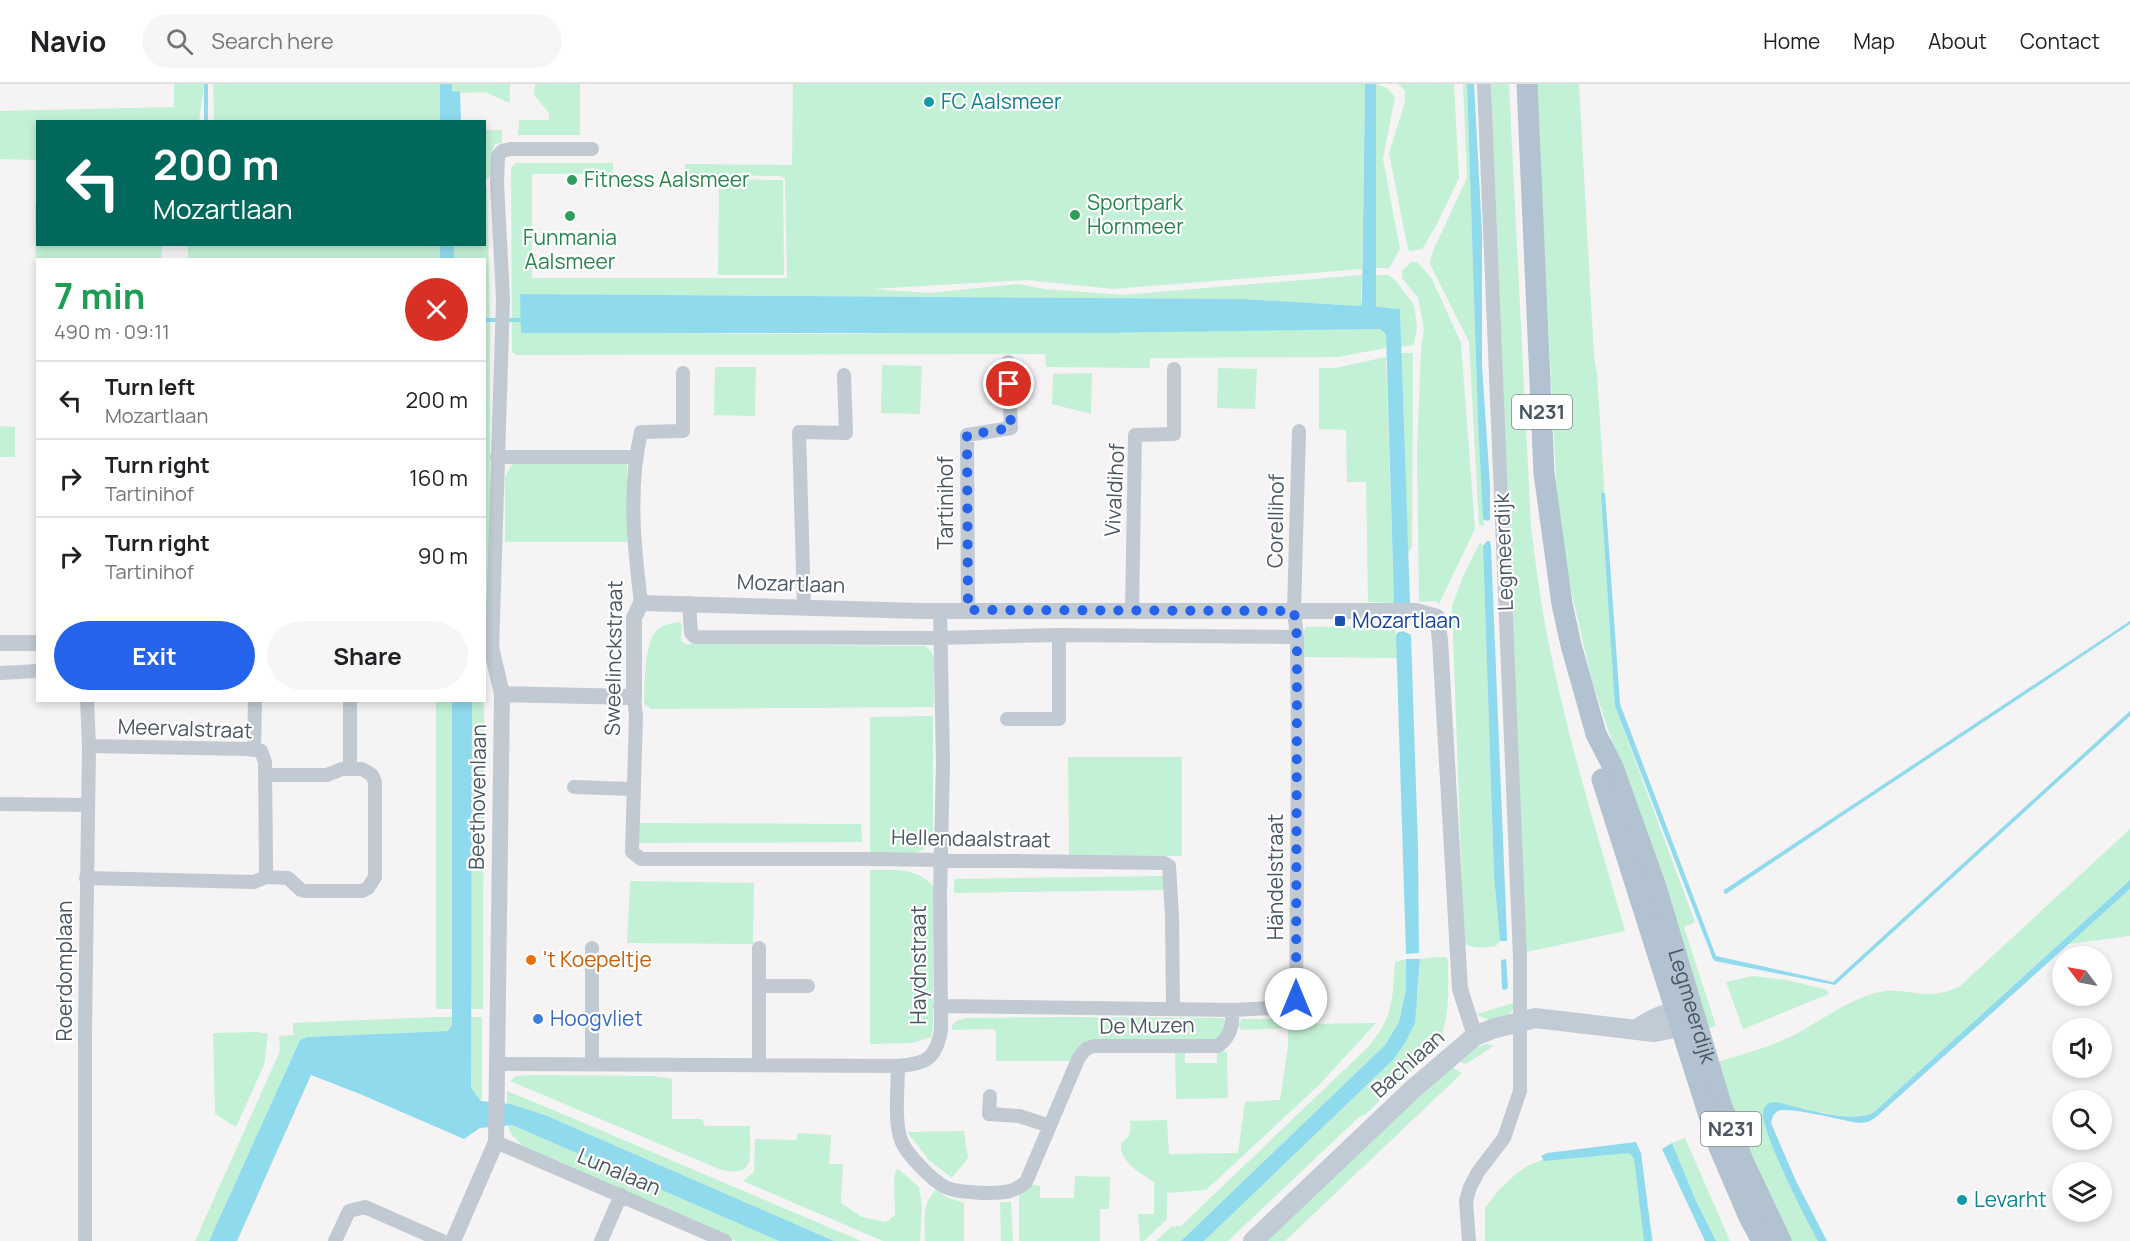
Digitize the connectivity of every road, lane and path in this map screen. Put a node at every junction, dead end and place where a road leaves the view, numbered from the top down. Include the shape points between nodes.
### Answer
1 (1484, 84) edge
2 (1527, 84) edge
3 (592, 149) dead end
4 (1008, 362) dead end
5 (1174, 369) dead end
6 (683, 373) dead end
7 (844, 375) dead end
8 (1299, 431) dead end
9 (497, 457) junction
10 (635, 457) junction
11 (641, 603) junction
12 (689, 603) junction
13 (804, 607) junction
14 (940, 610) junction
15 (968, 610) junction
16 (1294, 611) junction
17 (1132, 612) junction
18 (1059, 635) junction
19 (1297, 637) junction
20 (940, 638) junction
21 (0, 643) edge
22 (36, 643) edge
23 (488, 650) edge
24 (36, 671) edge
25 (0, 673) edge
26 (502, 694) junction
27 (634, 698) junction
28 (87, 702) edge
29 (255, 702) edge
30 (350, 702) edge
31 (1006, 719) dead end
32 (89, 746) junction
33 (254, 750) junction
34 (350, 769) junction
35 (265, 775) junction
36 (574, 787) dead end
37 (633, 789) junction
38 (0, 799) edge
39 (0, 804) edge
40 (88, 805) junction
41 (632, 852) joint
42 (942, 861) junction
43 (266, 877) junction
44 (86, 878) junction
45 (592, 948) dead end
46 (759, 948) dead end
47 (759, 986) junction
48 (808, 986) dead end
49 (940, 1006) junction
50 (1173, 1008) junction
51 (1232, 1010) junction
52 (1684, 1017) junction
53 (1520, 1021) junction
54 (1475, 1036) junction
55 (496, 1064) junction
56 (592, 1064) junction
57 (759, 1065) junction
58 (898, 1066) junction
59 (990, 1096) dead end
60 (1050, 1126) junction
61 (496, 1135) junction
62 (621, 1195) junction
63 (85, 1241) edge
64 (335, 1241) edge
65 (442, 1241) edge
66 (453, 1241) edge
67 (601, 1241) edge
68 (725, 1241) edge
69 (1253, 1241) edge
70 (1469, 1241) edge
71 (1762, 1241) edge
72 (1781, 1241) edge

1 - 53 street, Legmeerdijk
2 - 52 main road, Legmeerdijk / N231 via 1544,473 1562,604 1596,734 1599,769
3 - 9 street, Beethovenlaan via 510,149 502,150 498,156 503,299
4 - 15 street, Tartinihof via 1011,428 967,435
5 - 17 street, Vivaldihof via 1174,434 1135,435
6 - 10 street, Sweelinckstraat via 683,431 641,432
7 - 13 street via 846,433 799,432
8 - 16 street, Corellihof
9 - 10 street
9 - 23 street, Beethovenlaan
10 - 11 street, Sweelinckstraat via 633,539
11 - 12 street, Mozartlaan
11 - 27 street, Sweelinckstraat via 634,618
12 - 13 street, Mozartlaan
12 - 20 street via 691,633 695,637
13 - 14 street, Mozartlaan
14 - 15 street, Mozartlaan
14 - 20 street
15 - 17 street, Mozartlaan
16 - 17 street, Mozartlaan
16 - 19 street, Händelstraat
16 - 54 street, Mozartlaan via 1416,611 1437,616 1460,989
18 - 19 street
18 - 20 street
18 - 31 street via 1059,719
19 - 51 street, Händelstraat via 1296,999 1291,1007
20 - 42 street, Haydnstraat
21 - 22 street
23 - 26 street, Beethovenlaan
24 - 25 street
26 - 27 street
26 - 55 street, Beethovenlaan
27 - 37 street, Sweelinckstraat
28 - 32 street, Roerdomplaan
29 - 33 street
30 - 34 street
32 - 33 street, Meervalstraat
32 - 40 street, Roerdomplaan
33 - 35 street, Meervalstraat via 261,752
34 - 35 street via 327,775
34 - 43 street via 367,771 375,782 373,883 362,891 305,891 288,878
35 - 43 street, Meervalstraat
36 - 37 street
37 - 41 street, Sweelinckstraat
38 - 39 street
39 - 40 street
40 - 44 street, Roerdomplaan
41 - 42 street, Hellendaalstraat via 641,860
42 - 49 street, Haydnstraat
42 - 50 street, Hellendaalstraat via 1154,862 1169,866
43 - 44 street via 254,882
44 - 63 street, Roerdomplaan
45 - 56 street
46 - 47 street
47 - 48 street
47 - 57 street
49 - 50 street, Händelstraat
49 - 58 street, Haydnstraat via 941,1030 932,1055 916,1064
50 - 51 street, Händelstraat
51 - 60 street, De Muzen via 1230,1033 1218,1046 1086,1049
52 - 53 main road, Bachlaan via 1650,1020 1636,1030 1551,1019
52 - 71 main road, Legmeerdijk / N231 via 1719,1147
52 - 72 main road, Legmeerdijk / N231
53 - 54 main road, Bachlaan
53 - 70 street, Legmeerdijk via 1520,1090 1504,1138 1470,1187 1466,1217
54 - 69 main road, Bachlaan via 1414,1088
55 - 56 street, Haydnstraat
55 - 61 street, Beethovenlaan
56 - 57 street, Haydnstraat
57 - 58 street, Haydnstraat
58 - 60 street, De Muzen via 902,1141 935,1180 952,1190 1006,1192 1019,1188 1026,1182
59 - 60 street via 989,1114 1019,1116
61 - 62 street, Lunalaan
61 - 66 street, Beethovenlaan
62 - 67 street
62 - 68 street, Lunalaan
64 - 65 street via 349,1211 365,1207

